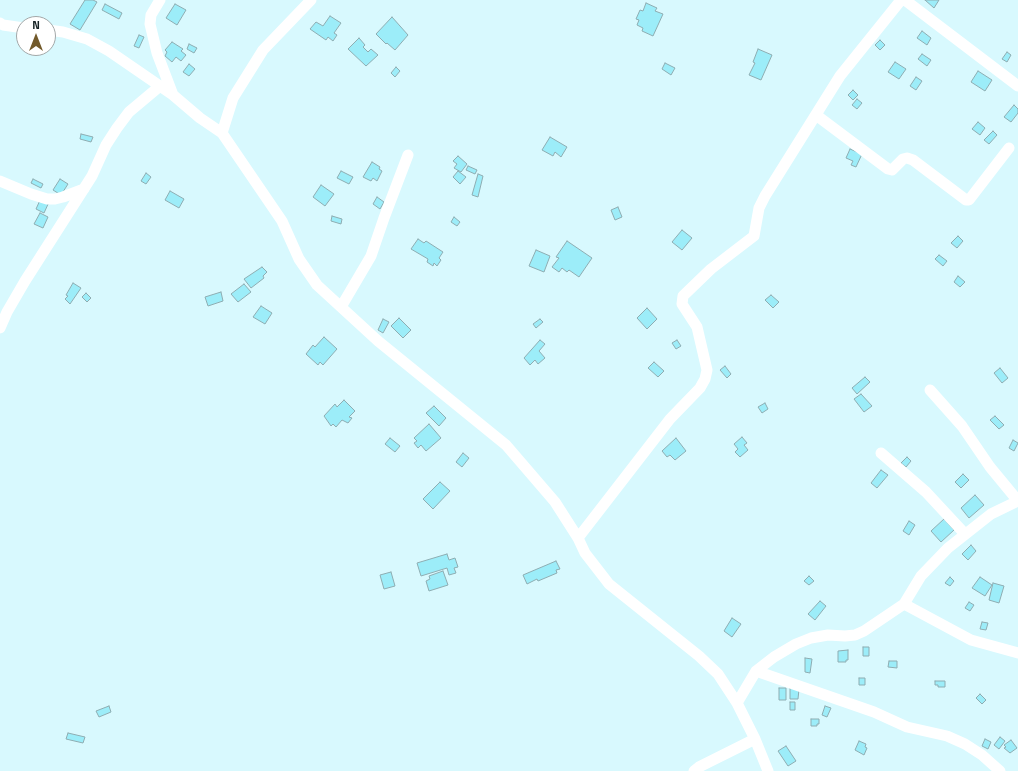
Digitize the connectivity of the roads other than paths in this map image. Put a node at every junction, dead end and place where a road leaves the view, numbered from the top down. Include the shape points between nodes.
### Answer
1 (160, 0) edge
2 (311, 0) edge
3 (901, 0) edge
4 (905, 0) edge
5 (0, 23) edge
6 (16, 27) edge
7 (56, 31) edge
8 (160, 86) junction
9 (1018, 86) edge
10 (173, 95) junction
11 (816, 115) junction
12 (222, 133) junction
13 (1009, 148) dead end
14 (408, 155) dead end
15 (0, 181) edge
16 (84, 189) junction
17 (341, 307) junction
18 (0, 328) edge
19 (930, 390) dead end
20 (882, 453) dead end
21 (1018, 501) edge
22 (965, 534) junction
23 (578, 538) junction
24 (904, 604) junction
25 (1018, 653) edge
26 (756, 671) junction
27 (737, 703) junction
28 (755, 739) junction
29 (694, 771) edge
30 (768, 771) edge
31 (1000, 771) edge

1 - 10 street via 151,15 150,24 157,53
2 - 12 street via 263,50 233,98
3 - 11 street via 840,76
4 - 9 street
5 - 6 street
7 - 8 street via 87,39
8 - 10 street
8 - 16 street via 129,112 117,128
10 - 12 street
11 - 13 street via 888,169 892,170 907,158 913,160 966,200 969,200
11 - 23 street via 764,196 754,236 711,269 683,296 682,304 697,327 707,370 700,388 670,419
12 - 17 street via 282,221 299,259 317,285
14 - 17 street via 372,256
15 - 16 street via 47,199 64,197
16 - 18 street via 25,281
17 - 23 street via 378,341 506,445 555,502
19 - 21 street via 962,426 990,467
20 - 22 street via 926,492
21 - 22 street via 991,514
22 - 24 street via 921,576
23 - 27 street via 585,553 609,584 699,656 718,674
24 - 25 street via 971,640
24 - 26 street via 855,635 828,635 796,644
26 - 27 street
26 - 31 street via 874,712 907,727 947,736 982,755
27 - 28 street
28 - 29 street
28 - 30 street

